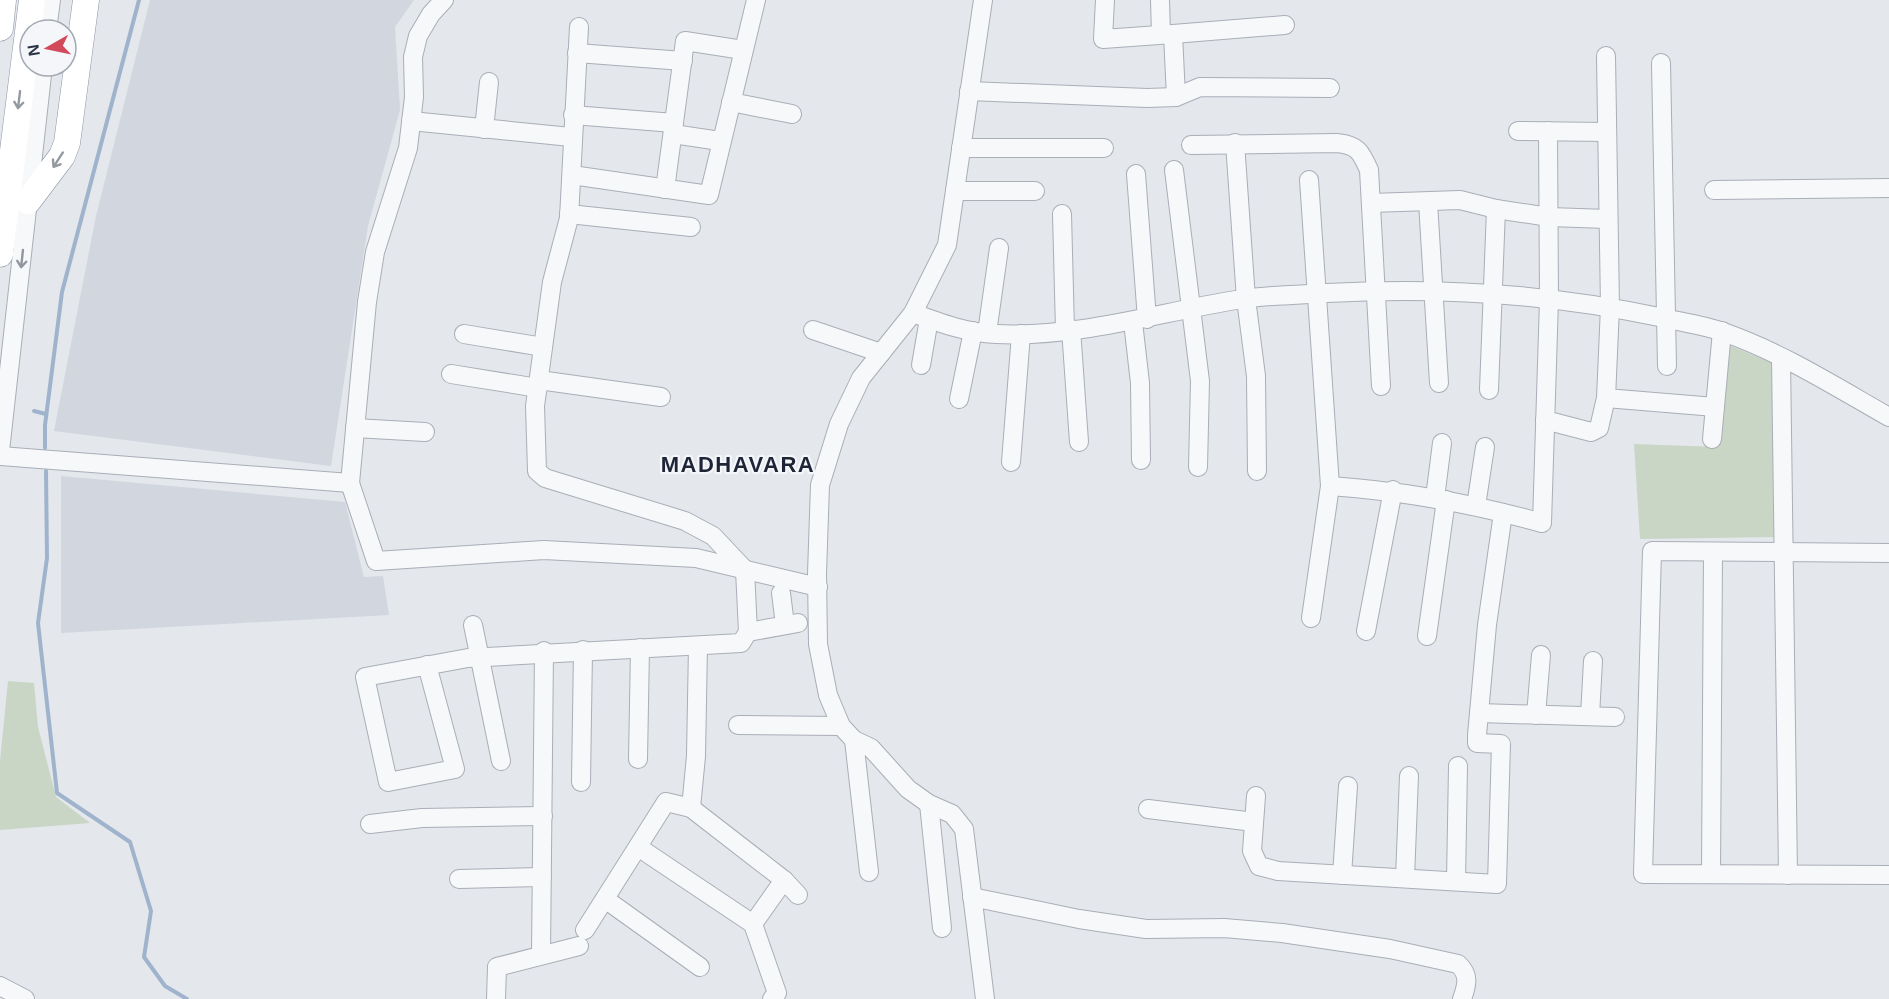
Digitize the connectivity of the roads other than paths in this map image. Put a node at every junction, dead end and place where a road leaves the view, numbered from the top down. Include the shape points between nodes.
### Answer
1 (3, 0) edge
2 (32, 0) edge
3 (51, 0) edge
4 (86, 0) edge
5 (444, 0) edge
6 (756, 0) edge
7 (983, 0) edge
8 (1105, 0) edge
9 (1160, 0) edge
10 (49, 18) edge
11 (1285, 26) dead end
12 (579, 27) dead end
13 (0, 28) edge
14 (1167, 34) junction
15 (743, 50) junction
16 (577, 53) junction
17 (1606, 56) dead end
18 (682, 61) junction
19 (1661, 63) dead end
20 (42, 78) edge
21 (489, 82) dead end
22 (1330, 88) dead end
23 (969, 91) junction
24 (1176, 97) junction
25 (731, 102) junction
26 (792, 114) dead end
27 (573, 115) junction
28 (411, 121) junction
29 (484, 129) junction
30 (673, 129) junction
31 (1518, 130) dead end
32 (1548, 131) junction
33 (1607, 132) junction
34 (571, 137) junction
35 (720, 141) junction
36 (1235, 144) junction
37 (1191, 145) dead end
38 (961, 147) junction
39 (1104, 148) dead end
40 (1174, 170) dead end
41 (1136, 174) dead end
42 (572, 175) junction
43 (1309, 180) dead end
44 (1889, 188) edge
45 (665, 189) junction
46 (1713, 190) dead end
47 (955, 191) junction
48 (1035, 191) dead end
49 (28, 201) junction
50 (1428, 202) junction
51 (1371, 203) junction
52 (1496, 209) junction
53 (569, 214) junction
54 (1062, 214) dead end
55 (1549, 217) junction
56 (1608, 219) junction
57 (691, 227) dead end
58 (999, 248) dead end
59 (0, 254) edge
60 (1377, 291) junction
61 (1433, 292) junction
62 (1317, 294) junction
63 (1494, 295) junction
64 (1246, 299) junction
65 (1549, 300) junction
66 (1610, 307) junction
67 (1192, 309) junction
68 (921, 316) junction
69 (1666, 319) junction
70 (1140, 320) junction
71 (813, 330) dead end
72 (1068, 330) junction
73 (1722, 331) junction
74 (980, 332) junction
75 (464, 334) dead end
76 (1021, 334) junction
77 (543, 347) junction
78 (881, 353) junction
79 (1780, 358) junction
80 (921, 365) dead end
81 (1667, 366) dead end
82 (451, 374) dead end
83 (1439, 383) dead end
84 (538, 384) junction
85 (1381, 386) dead end
86 (1489, 390) dead end
87 (661, 397) dead end
88 (1606, 398) junction
89 (959, 399) dead end
90 (1715, 407) junction
91 (1889, 417) edge
92 (1545, 420) junction
93 (355, 428) junction
94 (425, 432) dead end
95 (1712, 439) dead end
96 (1079, 442) dead end
97 (1442, 443) dead end
98 (1485, 447) dead end
99 (0, 451) edge
100 (0, 456) edge
101 (1141, 460) dead end
102 (1011, 462) dead end
103 (1198, 467) dead end
104 (1257, 471) dead end
105 (350, 483) junction
106 (1330, 486) junction
107 (1393, 490) junction
108 (1440, 499) junction
109 (1476, 506) junction
110 (1503, 513) junction
111 (1713, 552) junction
112 (1785, 552) junction
113 (1889, 553) edge
114 (745, 570) junction
115 (818, 587) junction
116 (781, 593) dead end
117 (1311, 618) dead end
118 (472, 625) dead end
119 (1366, 630) dead end
120 (748, 632) junction
121 (1427, 636) dead end
122 (698, 646) junction
123 (640, 648) junction
124 (583, 650) junction
125 (544, 651) junction
126 (1541, 655) dead end
127 (478, 657) junction
128 (1593, 661) dead end
129 (427, 665) junction
130 (1479, 713) junction
131 (1536, 715) junction
132 (1590, 716) junction
133 (1615, 717) dead end
134 (738, 724) dead end
135 (841, 726) junction
136 (854, 740) junction
137 (638, 759) dead end
138 (501, 761) dead end
139 (1458, 766) dead end
140 (1409, 776) dead end
141 (582, 782) dead end
142 (1348, 786) dead end
143 (1257, 796) dead end
144 (929, 804) junction
145 (691, 807) junction
146 (1148, 809) dead end
147 (543, 816) junction
148 (1254, 822) junction
149 (370, 824) dead end
150 (638, 847) junction
151 (868, 872) dead end
152 (1710, 874) junction
153 (1342, 875) junction
154 (1788, 875) junction
155 (1889, 875) edge
156 (542, 877) junction
157 (1405, 878) junction
158 (459, 879) dead end
159 (784, 880) junction
160 (1456, 881) junction
161 (798, 895) dead end
162 (972, 897) junction
163 (605, 899) junction
164 (753, 924) junction
165 (942, 928) dead end
166 (541, 955) junction
167 (700, 967) dead end
168 (0, 986) edge
169 (25, 999) edge
170 (496, 999) edge
171 (772, 999) edge
172 (985, 999) edge
173 (1462, 999) edge

1 - 13 highway
2 -> 59 highway
3 - 10 street
4 -> 49 highway via 67,143 62,156
5 - 28 street via 418,36 413,57
6 - 15 street
7 - 23 street
8 - 14 street via 1103,39
9 - 14 street
11 - 14 street
12 - 16 street
14 - 24 street
15 - 18 street via 685,41
15 - 25 street
16 - 18 street
16 - 27 street
17 - 33 street
18 - 30 street
19 - 69 street
20 - 49 street
21 - 29 street
22 - 24 street via 1200,87
23 - 24 street
23 - 38 street
25 - 26 street
25 - 35 street
27 - 30 street
27 - 34 street
28 - 29 street
28 - 93 street via 408,148 375,252
29 - 34 street
30 - 35 street
30 - 45 street
31 - 32 street
32 - 33 street
32 - 55 street
33 - 56 street
34 - 42 street
35 - 45 street via 710,195
36 - 37 street
36 - 51 street via 1351,144 1360,150 1369,170
36 - 64 street
38 - 39 street
38 - 47 street
40 - 67 street
41 - 70 street
42 - 45 street
42 - 53 street
43 - 62 street
44 - 46 street
47 - 48 street
47 - 68 street via 947,245
49 -> 99 street
50 - 51 street
50 - 52 street via 1460,200
50 - 61 street
51 - 60 street
52 - 55 street
52 - 63 street
53 - 57 street
53 - 77 street via 552,282
54 - 72 street
55 - 56 street
55 - 65 street
56 - 66 street
58 - 74 street
60 - 61 street
60 - 62 street
60 - 85 street
61 - 63 street
61 - 83 street
62 - 64 street
62 - 106 street
63 - 65 street
63 - 86 street
64 - 67 street
64 - 104 street via 1256,376
65 - 66 street
65 - 92 street
66 - 69 street
66 - 88 street
67 - 70 street
67 - 103 street via 1200,381
68 - 74 street
68 - 78 street
68 - 80 street
69 - 73 street
69 - 81 street
70 - 72 street
70 - 101 street
71 - 78 street
72 - 76 street
72 - 96 street
73 - 79 street
73 - 90 street
74 - 76 street
74 - 89 street
75 - 77 street
76 - 102 street
77 - 84 street
78 - 115 street via 861,378 839,424 820,485
79 - 91 street
79 - 112 street
82 - 84 street
84 - 87 street
84 - 114 street via 537,471 545,478 685,521 713,536
88 - 90 street
88 - 92 street via 1599,428 1591,432
90 - 95 street
92 - 110 street via 1542,523
93 - 94 street
93 - 105 street
97 - 108 street
98 - 109 street
100 - 105 street
105 - 114 street via 376,561 544,550 696,558
106 - 107 street
106 - 117 street
107 - 108 street
107 - 119 street
108 - 109 street
108 - 121 street
109 - 110 street
110 - 130 street
111 - 112 street
111 - 152 street
111 - 152 street via 1652,551 1643,874
112 - 113 street
112 - 154 street
114 - 115 street
114 - 120 street
115 - 135 street via 818,644 828,695
116 - 120 street via 791,624
118 - 127 street
120 - 122 street via 741,643
122 - 123 street
122 - 145 street
123 - 124 street
123 - 137 street
124 - 125 street
124 - 141 street
125 - 127 street
125 - 147 street
126 - 131 street
127 - 129 street
127 - 138 street
128 - 132 street
129 - 129 street via 455,769 388,782 364,677
130 - 131 street
130 - 160 street via 1477,744 1502,744 1497,884
131 - 132 street
132 - 133 street
134 - 135 street
135 - 136 street
136 - 144 street via 871,748 908,789
136 - 151 street
139 - 160 street
140 - 157 street
142 - 153 street
143 - 148 street
144 - 162 street via 952,814 964,829
144 - 165 street
145 - 150 street via 666,802
145 - 159 street
146 - 148 street
147 - 149 street via 422,818
147 - 156 street
148 - 153 street via 1252,851 1259,866
150 - 163 street
150 - 164 street
152 - 154 street
153 - 157 street
154 - 155 street
156 - 158 street
156 - 166 street
157 - 160 street
159 - 161 street
159 - 164 street
162 - 172 street
162 - 173 street via 1146,929 1224,928 1390,949 1458,964 1468,979
163 - 166 street via 582,938
163 - 167 street
164 - 171 street via 777,993
166 - 170 street via 497,967
168 - 169 street

